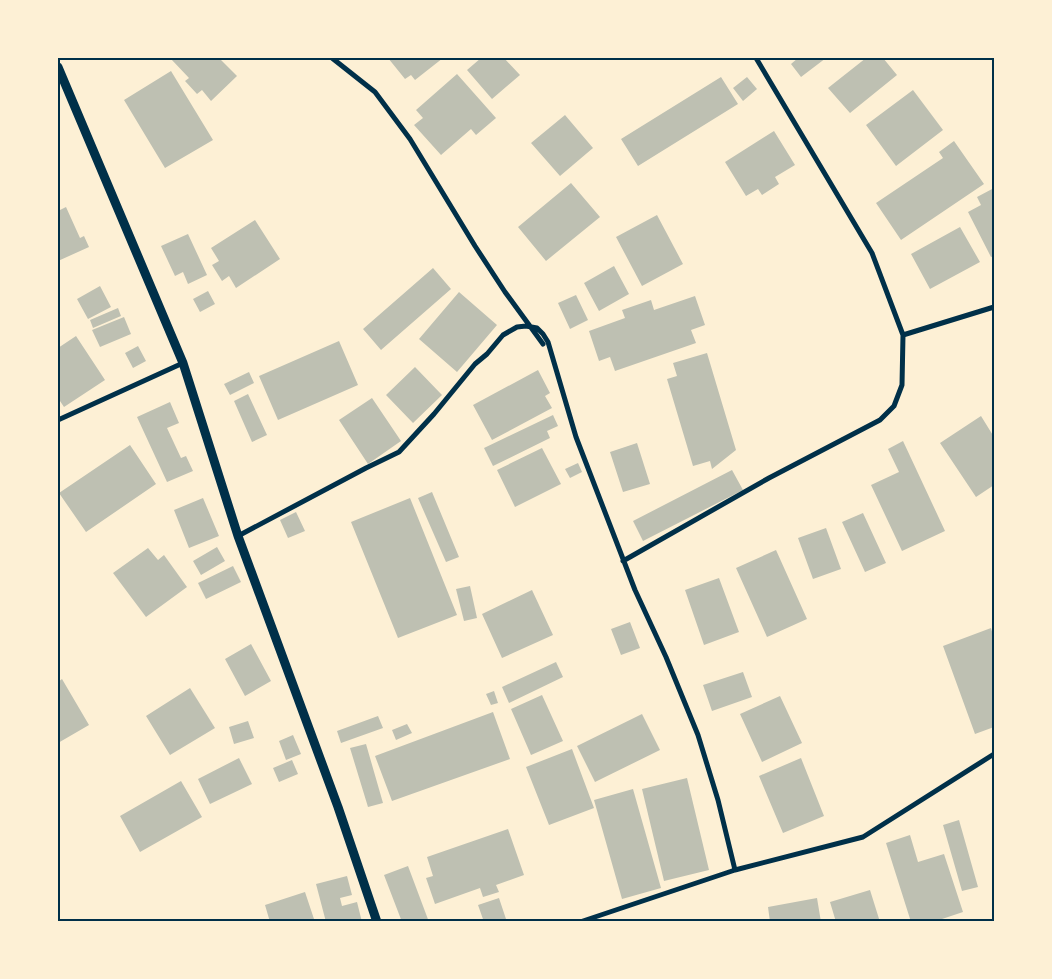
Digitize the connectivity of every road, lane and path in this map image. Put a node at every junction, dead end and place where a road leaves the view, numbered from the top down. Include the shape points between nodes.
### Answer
1 (332, 58) edge
2 (756, 58) edge
3 (58, 67) edge
4 (994, 307) edge
5 (903, 335) junction
6 (543, 344) dead end
7 (183, 363) junction
8 (58, 420) edge
9 (238, 536) junction
10 (623, 561) junction
11 (994, 754) edge
12 (735, 870) junction
13 (377, 922) edge
14 (580, 922) edge

1 - 6 street via 375,92 410,139 475,246
2 - 5 street via 872,253
3 - 7 street
4 - 5 street
5 - 10 street via 902,385 894,406 880,420 769,478
7 - 8 street
7 - 9 street
9 - 10 street via 399,452 503,335 526,326 537,328 548,342 576,437
9 - 13 street
10 - 12 street via 698,736
11 - 12 street via 863,838
12 - 14 street

